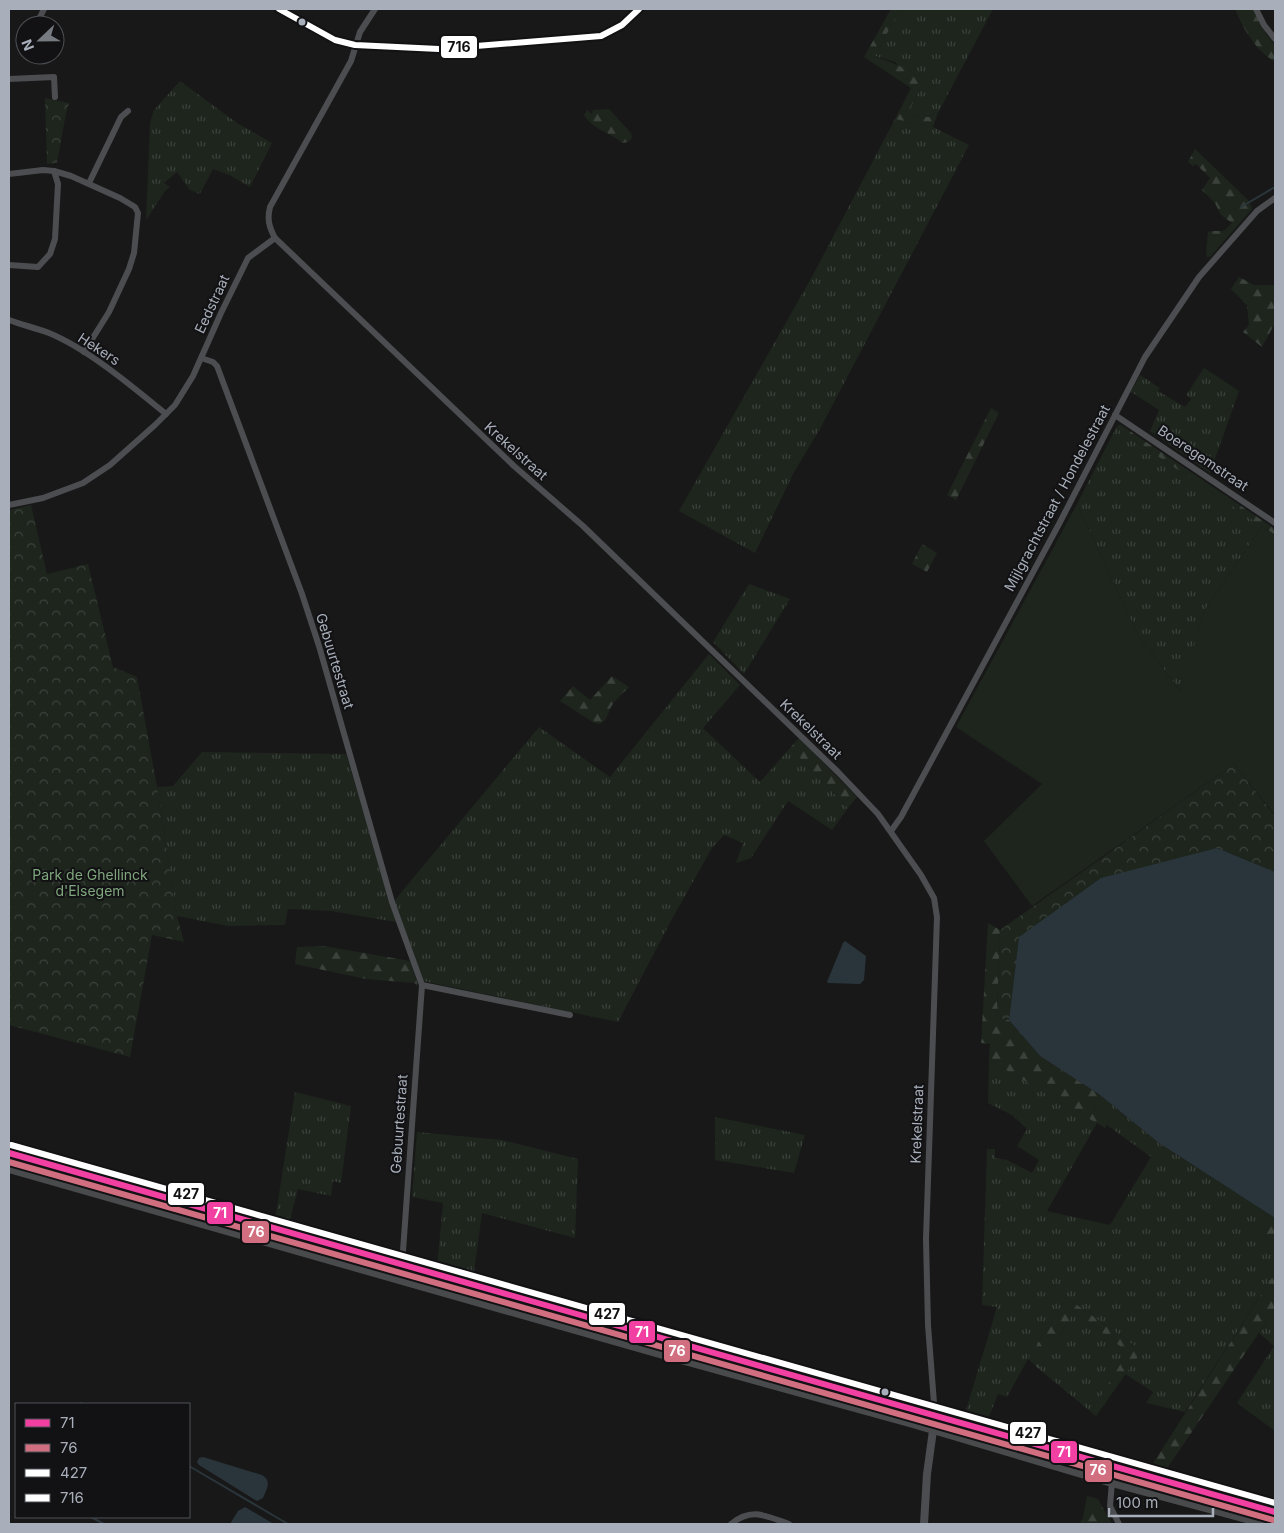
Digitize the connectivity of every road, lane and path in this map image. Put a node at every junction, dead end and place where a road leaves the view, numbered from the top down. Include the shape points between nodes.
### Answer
1 (278, 9) edge
2 (375, 9) edge
3 (639, 9) edge
4 (1256, 9) edge
5 (1275, 39) edge
6 (355, 45) junction
7 (9, 79) edge
8 (55, 97) dead end
9 (128, 111) dead end
10 (54, 171) junction
11 (9, 174) edge
12 (89, 183) junction
13 (1275, 198) edge
14 (275, 238) junction
15 (9, 265) edge
16 (9, 320) edge
17 (84, 352) junction
18 (201, 358) junction
19 (166, 414) junction
20 (1115, 414) junction
21 (9, 505) edge
22 (1275, 523) edge
23 (891, 831) junction
24 (422, 985) junction
25 (570, 1015) dead end
26 (9, 1153) edge
27 (9, 1168) edge
28 (402, 1265) junction
29 (935, 1416) junction
30 (933, 1429) junction
31 (1112, 1482) junction
32 (1275, 1512) edge
33 (731, 1524) edge
34 (788, 1524) edge
35 (924, 1524) edge
36 (1119, 1524) edge
37 (1270, 1524) edge

1 - 6 street via 335,40
2 - 6 street
3 - 6 street via 622,25 600,36 439,49
4 - 5 street
6 - 14 street via 351,61 270,207 268,220
7 - 8 street via 54,77
9 - 12 street via 120,117
10 - 11 street
10 - 12 street
10 - 15 street via 58,184 55,239 50,254 38,267
12 - 17 street via 135,207 138,222 128,269 109,312
13 - 20 street, Mijlgrachtstraat / Hondelestraat via 1246,222 1199,277 1145,357
14 - 18 street, Eedstraat via 248,258
14 - 23 street, Krekelstraat via 662,602 852,786
16 - 17 street, Hekers via 50,334
17 - 19 street, Hekers
18 - 19 street, Eedstraat via 183,394
18 - 24 street, Gebuurtestraat via 217,366 302,594 392,902
19 - 21 street, Eedstraat via 123,454 83,483 43,498
20 - 22 street, Boeregemstraat
20 - 23 street, Mijlgrachtstraat / Hondelestraat
23 - 29 street, Krekelstraat via 934,898 937,917 926,1239
24 - 25 street
24 - 28 street, Gebuurtestraat
26 - 28 highway
27 - 30 highway
28 - 29 highway
29 - 30 street
29 - 32 highway
30 - 31 highway
30 - 35 street
31 - 36 street via 1110,1506
31 - 37 highway
33 - 34 street via 751,1514

